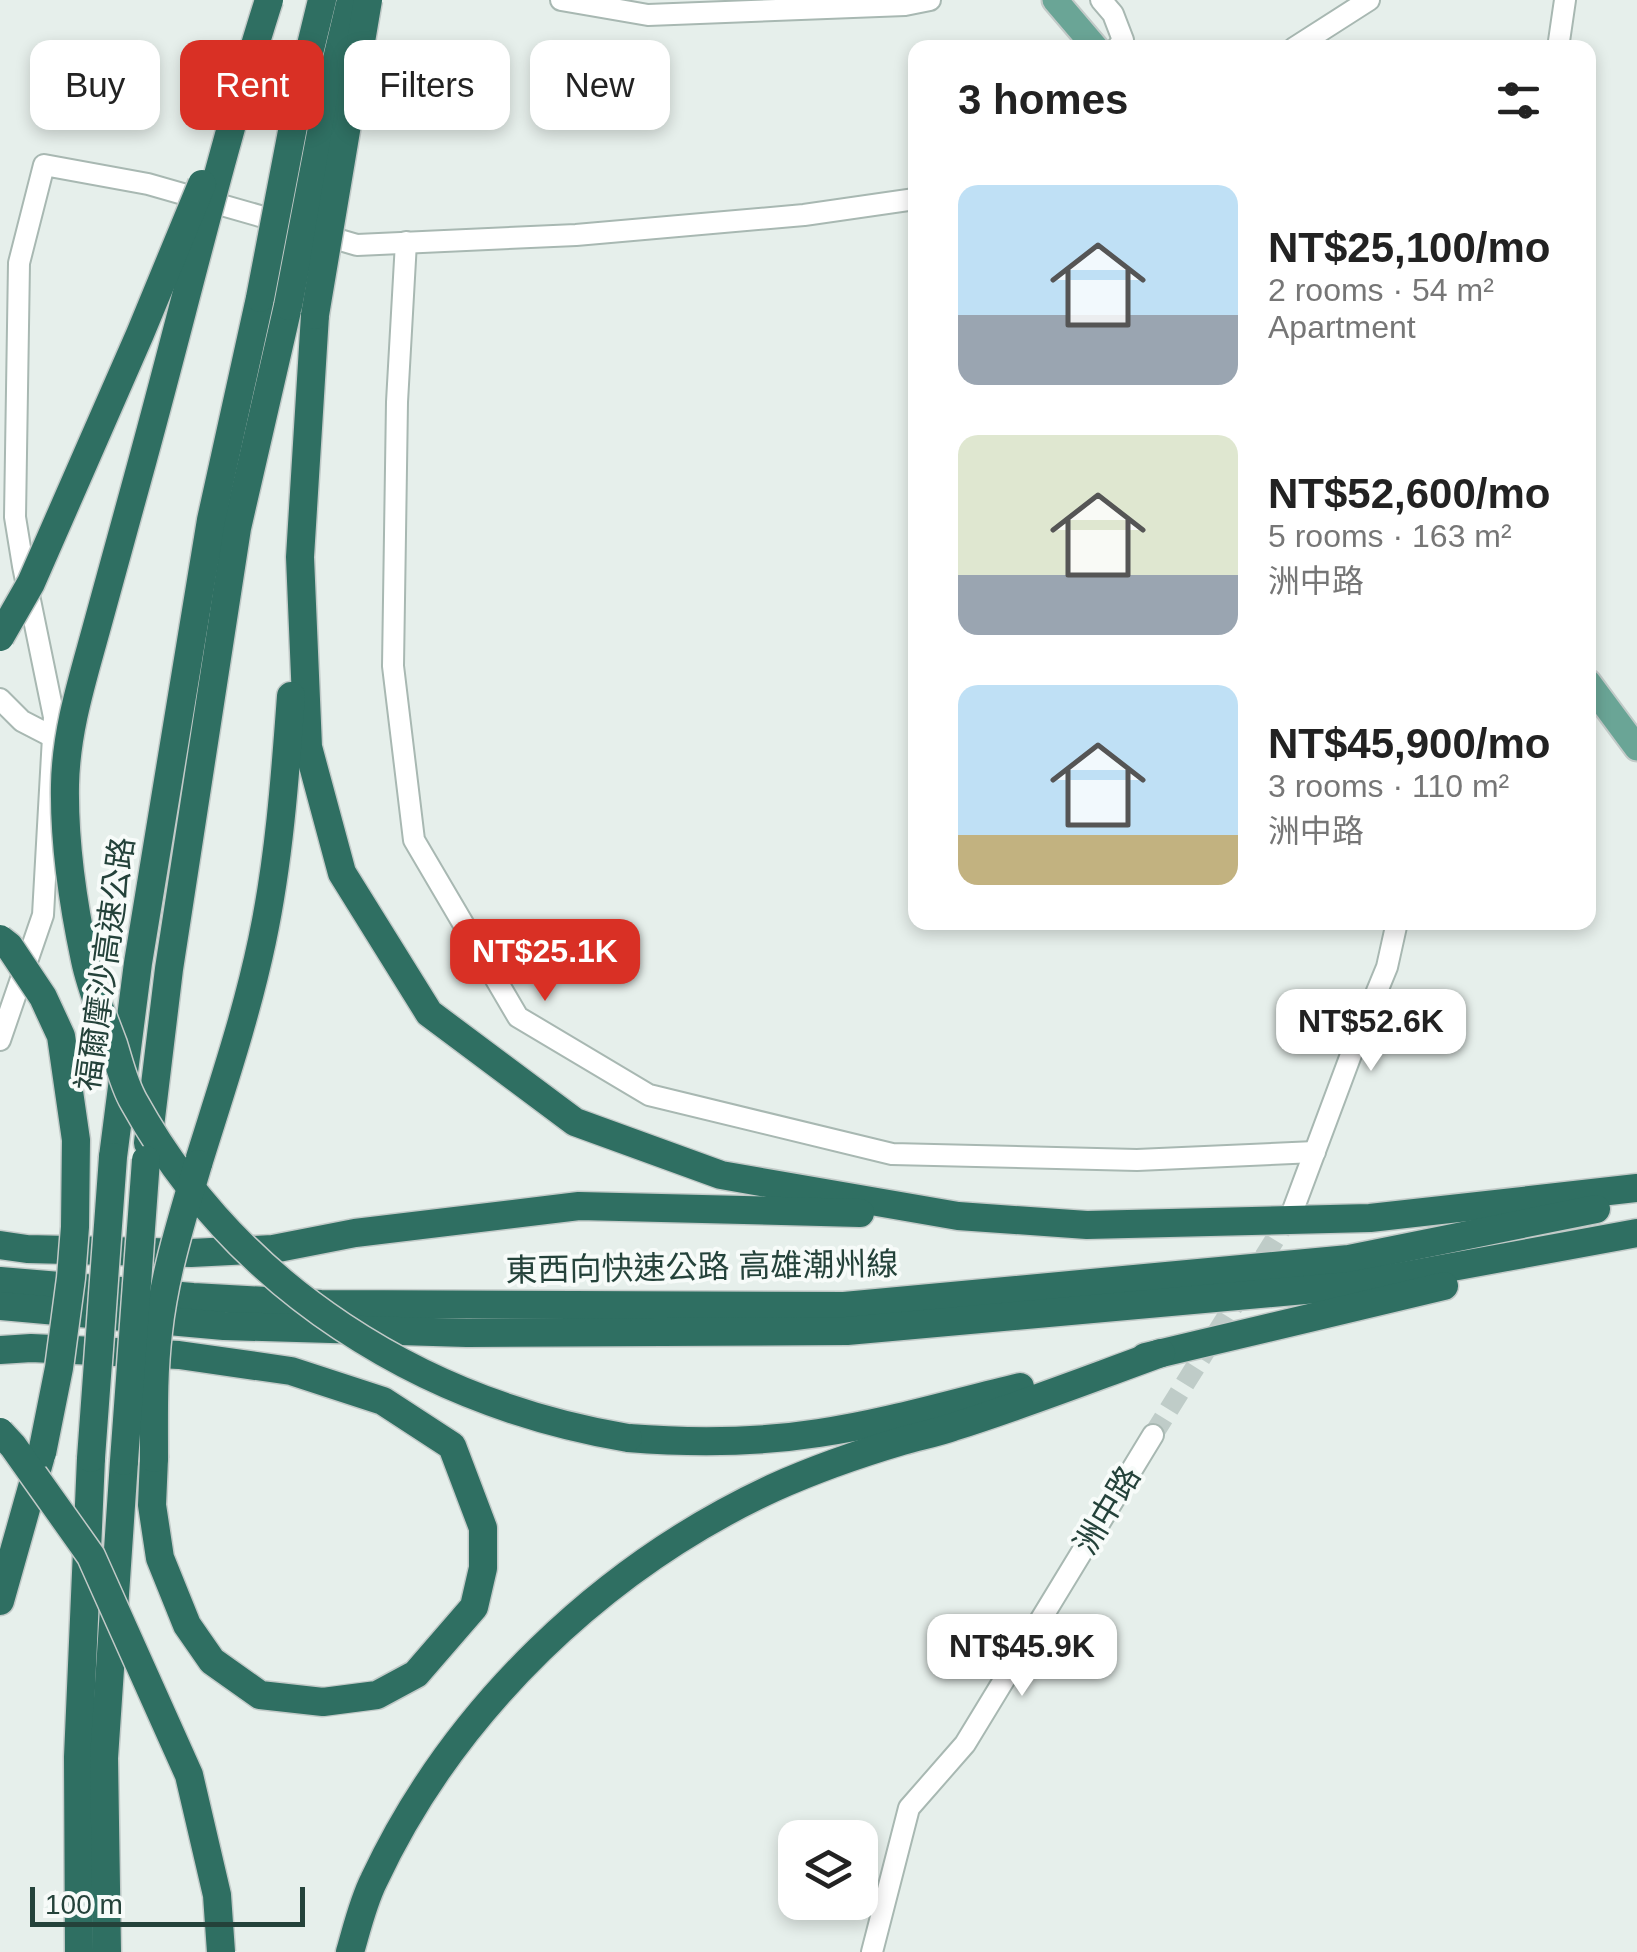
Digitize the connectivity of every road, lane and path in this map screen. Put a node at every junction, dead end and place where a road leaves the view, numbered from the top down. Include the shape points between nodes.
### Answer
1 (269, 0) edge
2 (322, 0) edge
3 (351, 0) edge
4 (368, 0) edge
5 (561, 0) edge
6 (930, 0) edge
7 (1056, 0) edge
8 (1101, 0) edge
9 (1369, 0) edge
10 (1565, 0) edge
11 (257, 40) edge
12 (1089, 40) edge
13 (1122, 40) edge
14 (1306, 40) edge
15 (1559, 40) edge
16 (224, 130) edge
17 (231, 130) edge
18 (908, 200) edge
19 (406, 242) junction
20 (300, 557) junction
21 (0, 637) edge
22 (1596, 693) edge
23 (0, 699) edge
24 (53, 737) junction
25 (1637, 748) edge
26 (1395, 930) edge
27 (0, 938) edge
28 (0, 1040) edge
29 (1315, 1152) junction
30 (1637, 1188) edge
31 (1637, 1200) edge
32 (1293, 1210) tunnel mouth
33 (958, 1216) junction
34 (1637, 1236) edge
35 (0, 1245) edge
36 (0, 1281) edge
37 (0, 1306) edge
38 (0, 1350) edge
39 (1161, 1353) junction
40 (0, 1432) edge
41 (1152, 1435) tunnel mouth
42 (0, 1600) edge
43 (78, 1952) edge
44 (107, 1952) edge
45 (222, 1952) edge
46 (350, 1952) edge
47 (872, 1952) edge

1 - 11 highway, bridge
2 - 43 highway, 福爾摩沙高速公路, bridge via 211,520 113,1157 91,1458 78,1757
3 - 44 highway, 福爾摩沙高速公路, bridge via 237,528 169,969 146,1160 104,1758
4 - 20 highway, bridge via 315,316
5 - 6 street via 648,15
7 - 12 main road
8 - 13 street via 1114,14
9 - 14 street
10 - 15 street
16 - 21 highway, bridge via 31,583
17 - 39 highway, bridge via 71,719 65,785 86,964 130,1097 202,1200 291,1289 359,1338 469,1395 628,1438 818,1434
18 - 19 street via 576,235
19 - 24 street via 358,244 148,184 44,166 19,262 15,516
19 - 29 street via 393,666 414,840 518,1017 649,1096 892,1154 1137,1160
20 - 33 highway via 308,747 342,873 428,1013 575,1122 721,1175
20 - 38 highway, bridge via 276,860 262,940 172,1257 158,1330 154,1386 152,1505 160,1558 187,1625 212,1661 260,1695 322,1702 377,1695 416,1674 474,1607 483,1528 452,1446 383,1400 291,1371 178,1355 32,1348
22 - 25 main road
23 - 24 street via 22,721
24 - 28 street via 42,916
26 - 29 street
27 - 42 highway, bridge via 44,997 61,1036 76,1140 75,1227 59,1368
29 - 32 street
30 - 33 highway via 1370,1218 1087,1224
31 - 36 highway, 東西向快速公路 高雄潮州線 via 1349,1259 844,1306 320,1304
33 - 35 highway via 580,1206 355,1233 272,1250
34 - 37 highway, 東西向快速公路 高雄潮州線 via 1349,1286 846,1331 224,1326
34 - 39 highway
39 - 46 highway via 816,1470 690,1533 626,1577 508,1682 447,1758 372,1883
40 - 45 highway, bridge via 91,1556 189,1775 217,1895
41 - 47 street, 洲中路 via 965,1744 908,1808

